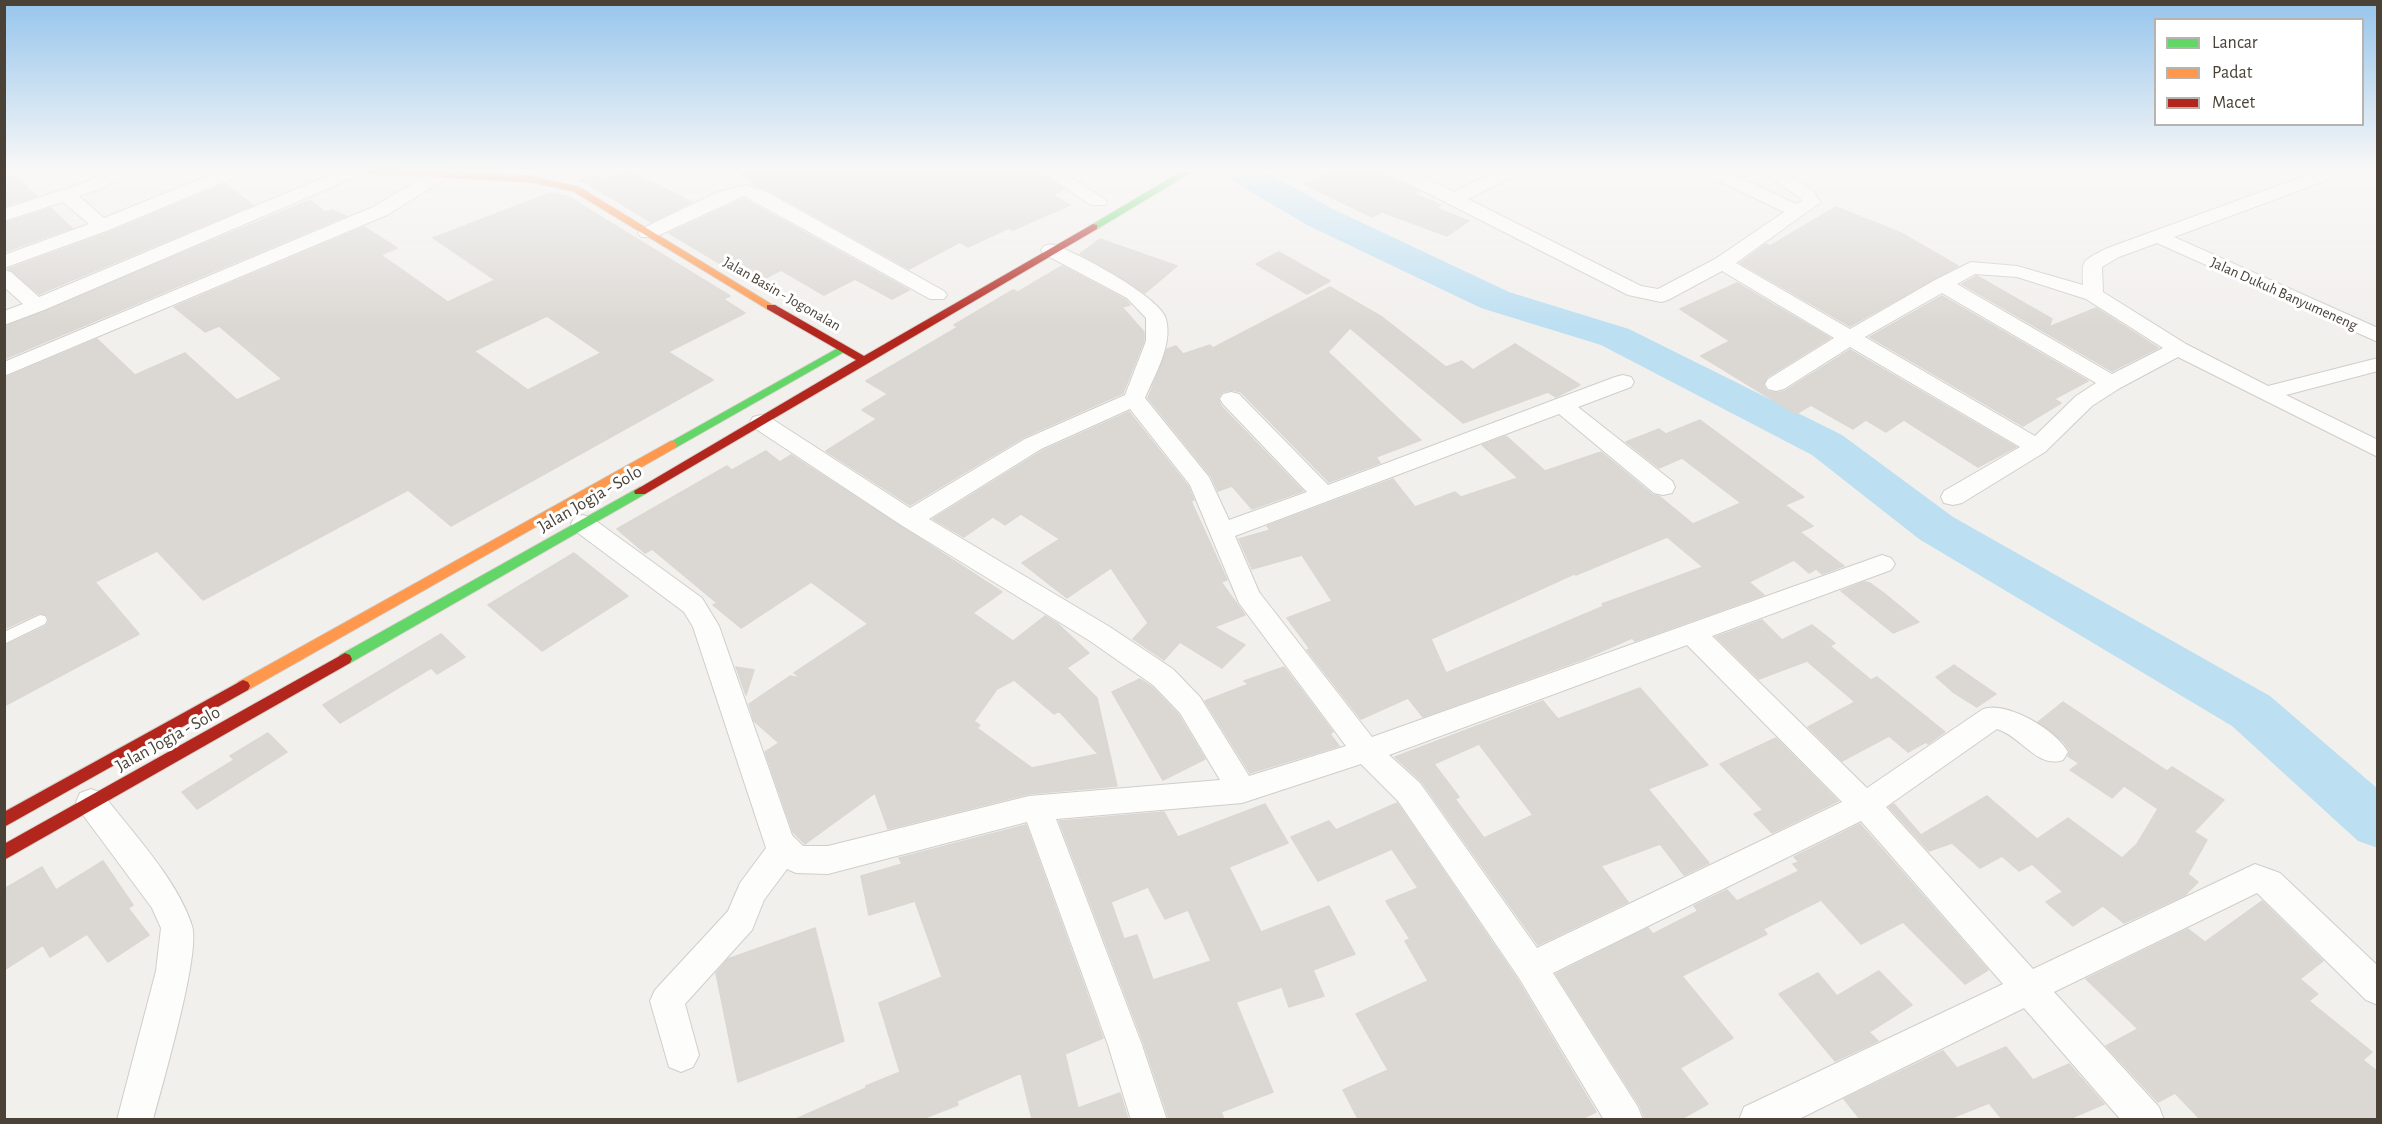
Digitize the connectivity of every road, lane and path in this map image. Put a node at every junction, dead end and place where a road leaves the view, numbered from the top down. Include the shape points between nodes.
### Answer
1 (98, 222) edge
2 (111, 222) edge
3 (233, 222) edge
4 (353, 222) edge
5 (631, 222) edge
6 (670, 222) edge
7 (806, 222) edge
8 (1099, 222) edge
9 (1500, 222) edge
10 (1782, 222) edge
11 (2197, 222) edge
12 (102, 226) junction
13 (648, 233) junction
14 (2158, 237) junction
15 (1051, 250) junction
16 (4, 262) edge
17 (1722, 263) junction
18 (4, 276) edge
19 (1942, 284) junction
20 (935, 296) dead end
21 (2093, 296) junction
22 (37, 306) junction
23 (4, 319) edge
24 (2378, 336) edge
25 (862, 337) dead end
26 (1850, 337) junction
27 (842, 349) junction
28 (2178, 349) junction
29 (865, 361) junction
30 (2378, 364) edge
31 (4, 370) edge
32 (1623, 382) dead end
33 (2112, 383) junction
34 (1776, 384) dead end
35 (2267, 393) junction
36 (1134, 399) junction
37 (1231, 399) dead end
38 (1562, 405) junction
39 (761, 422) junction
40 (2037, 447) junction
41 (2378, 450) edge
42 (1662, 487) dead end
43 (1324, 495) junction
44 (1953, 497) dead end
45 (910, 519) junction
46 (583, 524) junction
47 (1220, 532) junction
48 (1882, 564) dead end
49 (40, 620) dead end
50 (1692, 633) junction
51 (4, 639) edge
52 (1366, 751) junction
53 (2053, 752) dead end
54 (1242, 791) junction
55 (91, 802) junction
56 (1864, 805) junction
57 (1037, 808) junction
58 (4, 820) edge
59 (784, 848) junction
60 (4, 853) edge
61 (1530, 967) junction
62 (2028, 988) junction
63 (2378, 989) edge
64 (681, 1055) dead end
65 (135, 1119) edge
66 (1149, 1119) edge
67 (1625, 1119) edge
68 (1757, 1119) edge
69 (2146, 1119) edge

1 - 12 street
2 - 12 street
3 - 22 street
4 - 31 street
5 - 13 main road, Jalan Basin - Jogonalan
6 - 13 street
7 - 20 street
8 - 15 main road, Jalan Jogja - Solo
9 - 17 street via 1649,295 1661,296
10 - 17 street
11 - 14 street
12 - 16 street
13 - 27 main road, Jalan Basin - Jogonalan
14 - 21 street via 2092,264
14 - 24 street, Jalan Dukuh Banyumeneng
15 - 29 main road, Jalan Jogja - Solo
15 - 36 street via 1134,294 1156,317 1157,341
17 - 26 street
18 - 22 street
19 - 21 street via 1971,268 1991,266
19 - 26 street
19 - 33 street
21 - 28 street
22 - 23 street
25 - 27 main road, Jalan Jogja - Solo
26 - 34 street
26 - 40 street
27 - 29 main road, Jalan Basin - Jogonalan
27 - 58 main road, Jalan Jogja - Solo
28 - 33 street
28 - 35 street
29 - 39 main road, Jalan Jogja - Solo
30 - 35 street
32 - 38 street
33 - 40 street via 2084,401
35 - 41 street
36 - 45 street via 1033,444
36 - 47 street via 1200,483
37 - 43 street
38 - 42 street
38 - 43 street
39 - 45 street
39 - 46 main road, Jalan Jogja - Solo
40 - 44 street
43 - 47 street
45 - 54 street via 1101,634 1163,677 1190,705
46 - 55 main road, Jalan Jogja - Solo
46 - 59 street via 693,605 706,626 779,843
47 - 52 street via 1248,596
48 - 50 street
49 - 51 lane
50 - 52 street
50 - 56 street
52 - 54 street
52 - 61 street via 1409,792
53 - 56 street via 2014,723 1993,717
54 - 57 street
55 - 60 main road, Jalan Jogja - Solo
55 - 65 street via 164,899 177,928 173,971
56 - 61 street
56 - 62 street
57 - 59 street via 828,860 796,859
57 - 66 street
59 - 64 street via 751,893 741,920 667,1001
61 - 67 street
62 - 63 street via 2255,878 2269,883
62 - 68 street
62 - 69 street

